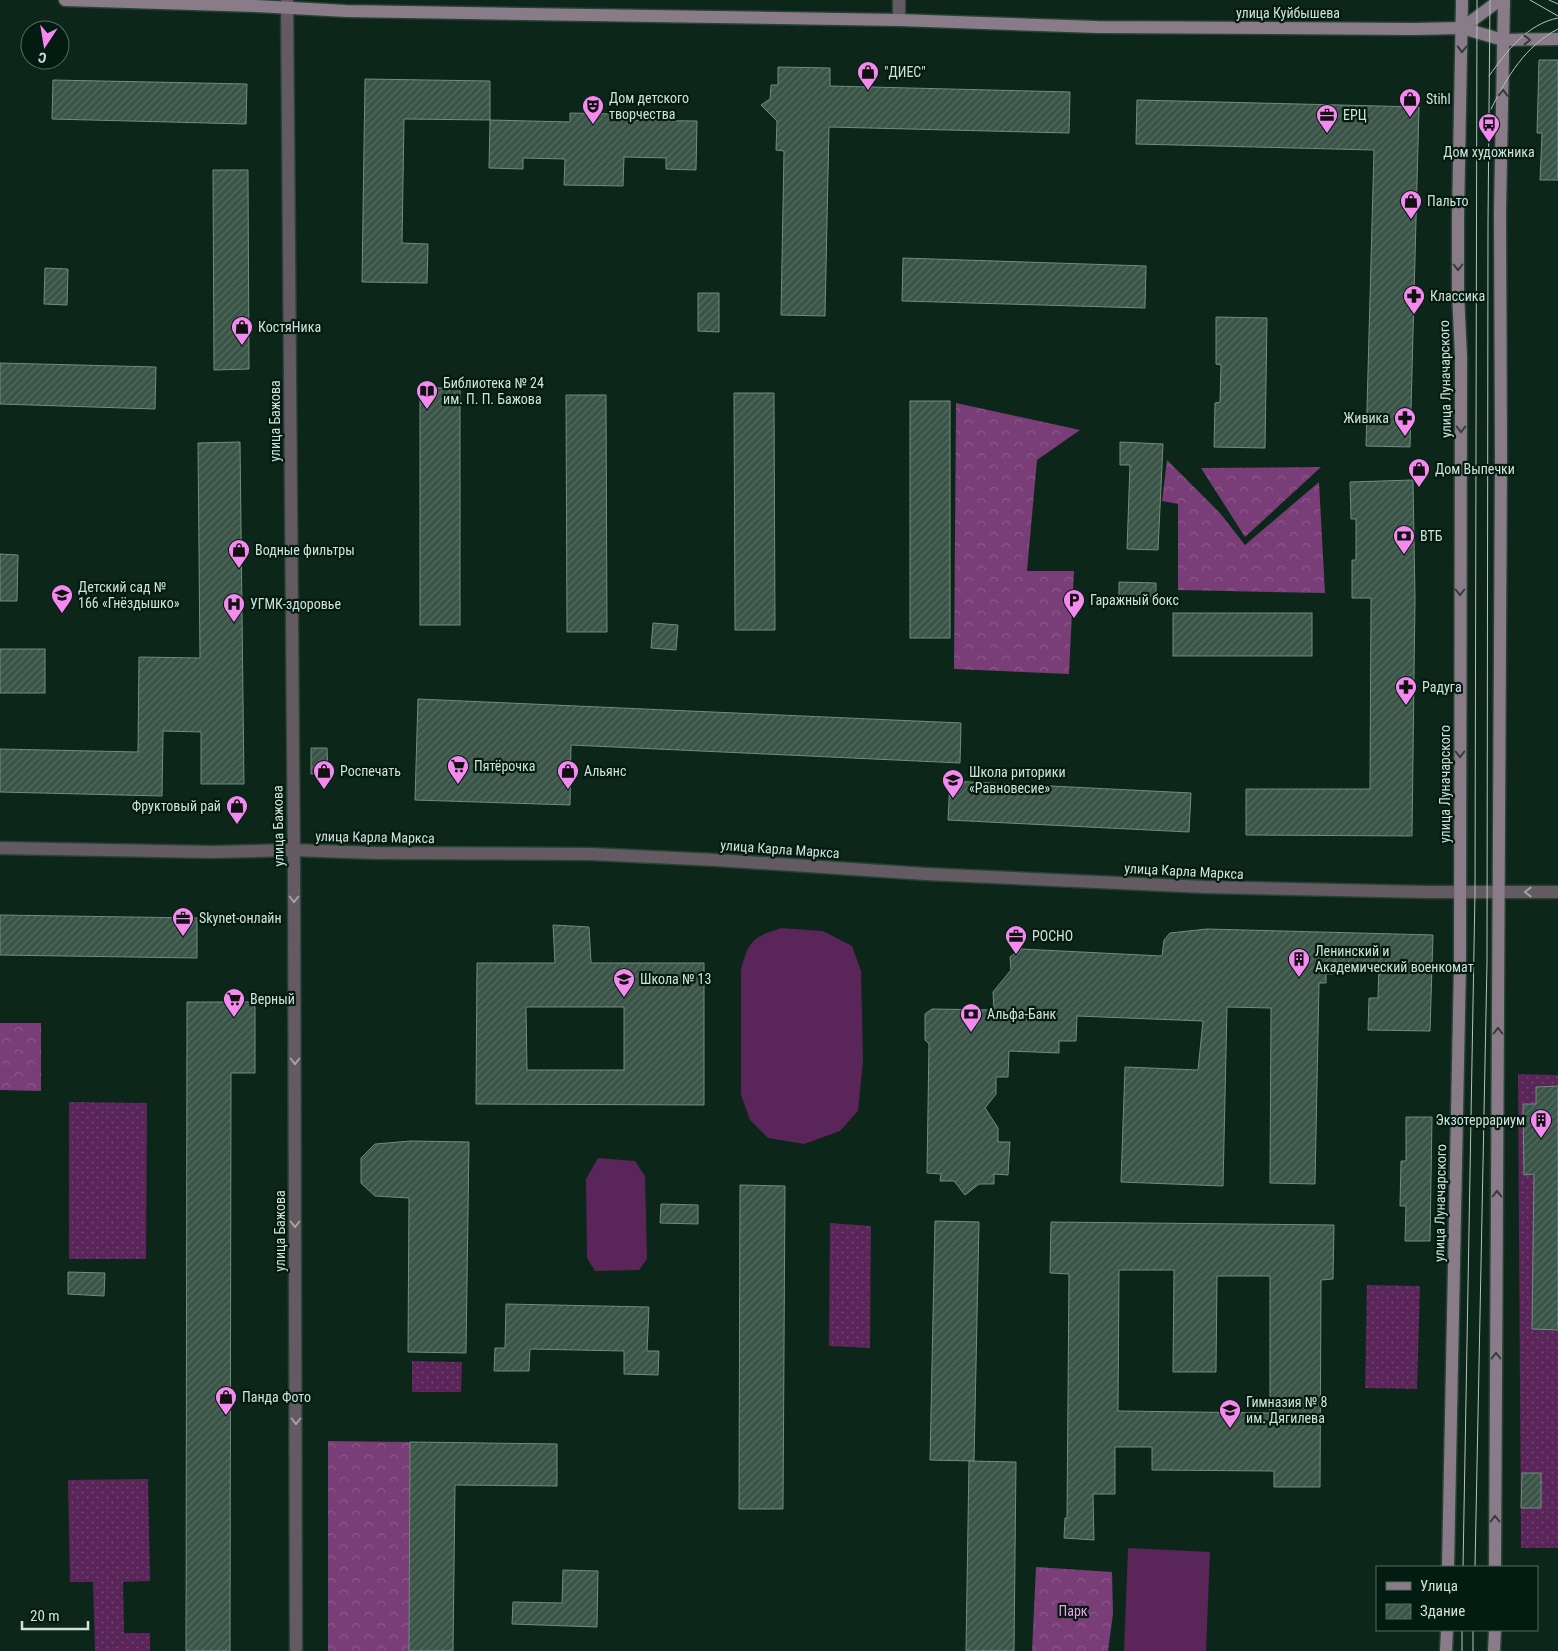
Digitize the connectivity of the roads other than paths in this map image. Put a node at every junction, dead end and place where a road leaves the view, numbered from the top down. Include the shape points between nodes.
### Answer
1 (64, 0) edge
2 (899, 0) edge
3 (1462, 0) edge
4 (1500, 0) edge
5 (1504, 0) edge
6 (287, 4) edge
7 (898, 20) junction
8 (1462, 28) junction
9 (1558, 39) edge
10 (1503, 40) junction
11 (0, 848) edge
12 (294, 850) junction
13 (1460, 892) junction
14 (1498, 892) junction
15 (1558, 892) edge
16 (1448, 1566) edge
17 (1495, 1566) edge
18 (1447, 1631) edge
19 (1495, 1631) edge
20 (296, 1651) edge
21 (1446, 1651) edge
22 (1494, 1651) edge

1 - 6 main road, улица Куйбышева via 256,6
2 - 7 street
3 - 8 main road, улица Луначарского
4 - 8 main road
5 - 10 main road
6 - 7 main road, улица Куйбышева via 346,11
6 - 12 street, улица Бажова
7 - 8 main road, улица Куйбышева via 1097,26
8 - 10 main road, улица Куйбышева
8 -> 13 main road, улица Луначарского via 1458,218 1461,357
10 -> 9 main road, улица Куйбышева
14 -> 10 main road
11 - 12 street, улица Карла Маркса via 212,852
12 - 13 street, улица Карла Маркса via 591,854 1213,888
12 -> 20 street, улица Бажова
13 - 14 street, улица Карла Маркса
13 - 16 main road, улица Луначарского
15 -> 14 street, улица Карла Маркса
17 -> 14 main road
18 - 21 main road
19 - 22 main road

